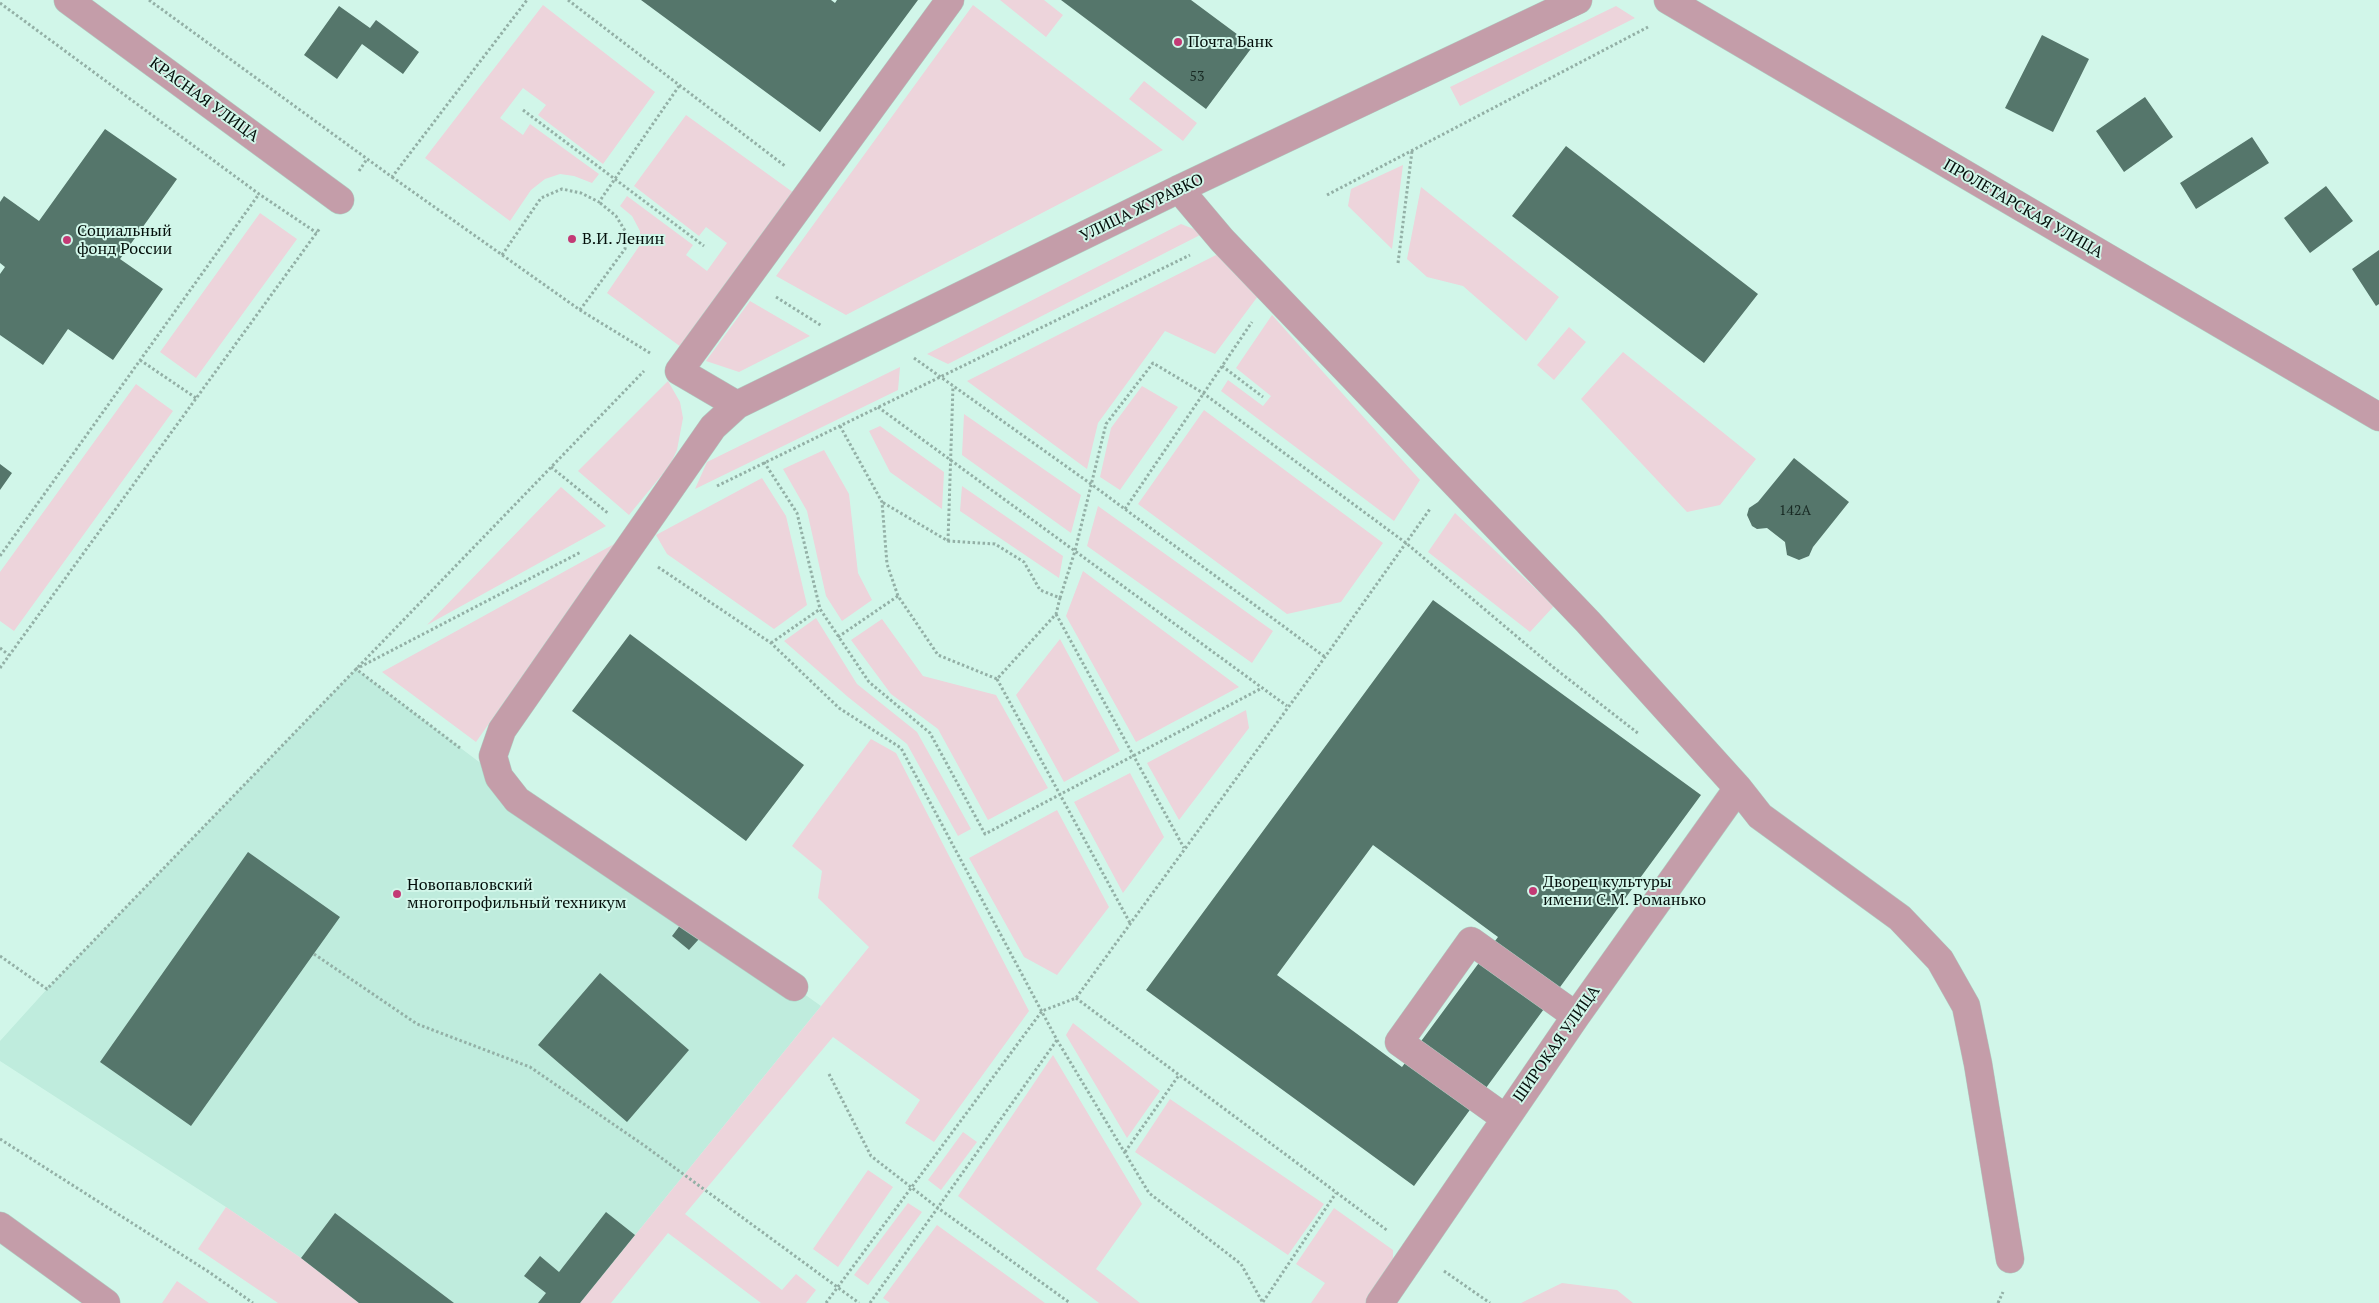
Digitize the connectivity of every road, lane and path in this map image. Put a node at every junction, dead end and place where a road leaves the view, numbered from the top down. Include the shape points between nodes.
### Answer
1 (68, 0) edge
2 (149, 0) edge
3 (527, 0) edge
4 (568, 0) edge
5 (950, 0) edge
6 (1578, 0) edge
7 (0, 3) edge
8 (1675, 5) edge
9 (679, 86) junction
10 (522, 110) dead end
11 (1412, 150) junction
12 (367, 159) junction
13 (392, 177) junction
14 (614, 180) junction
15 (813, 188) junction
16 (1179, 189) junction
17 (260, 194) junction
18 (1327, 195) dead end
19 (340, 200) junction
20 (599, 202) junction
21 (317, 233) junction
22 (1222, 240) junction
23 (704, 246) dead end
24 (502, 255) junction
25 (1398, 264) dead end
26 (748, 280) junction
27 (1273, 293) junction
28 (580, 310) junction
29 (880, 336) junction
30 (856, 347) junction
31 (140, 360) junction
32 (668, 364) junction
33 (1222, 366) junction
34 (941, 376) junction
35 (953, 386) junction
36 (1203, 393) junction
37 (1263, 397) dead end
38 (196, 398) junction
39 (737, 405) junction
40 (878, 407) junction
41 (2379, 416) edge
42 (840, 426) junction
43 (764, 462) junction
44 (952, 462) junction
45 (551, 467) junction
46 (1451, 480) junction
47 (1091, 484) junction
48 (711, 488) dead end
49 (882, 502) junction
50 (1124, 509) junction
51 (644, 527) junction
52 (948, 541) junction
53 (1406, 543) junction
54 (584, 551) dead end
55 (1075, 551) junction
56 (0, 556) edge
57 (898, 596) junction
58 (1060, 598) junction
59 (820, 609) junction
60 (1056, 614) junction
61 (838, 636) junction
62 (771, 643) junction
63 (0, 648) edge
64 (9, 655) junction
65 (1325, 657) junction
66 (0, 668) edge
67 (356, 669) junction
68 (997, 679) junction
69 (1262, 688) junction
70 (1287, 706) junction
71 (1645, 738) dead end
72 (1134, 756) junction
73 (499, 778) junction
74 (1738, 788) junction
75 (1060, 794) junction
76 (1184, 848) junction
77 (1130, 923) junction
78 (314, 954) dead end
79 (0, 956) edge
80 (794, 987) dead end
81 (1076, 998) junction
82 (1042, 1011) junction
83 (1576, 1016) junction
84 (1057, 1040) junction
85 (829, 1074) dead end
86 (1179, 1075) junction
87 (1505, 1118) junction
88 (0, 1139) edge
89 (1124, 1152) junction
90 (912, 1187) junction
91 (1336, 1192) junction
92 (938, 1208) junction
93 (0, 1226) edge
94 (1415, 1251) junction
95 (2010, 1259) dead end
96 (838, 1287) junction
97 (106, 1303) edge
98 (253, 1303) edge
99 (826, 1303) edge
100 (859, 1303) edge
101 (870, 1303) edge
102 (1070, 1303) edge
103 (1263, 1303) edge
104 (1380, 1303) edge
105 (1490, 1303) edge

1 - 19 street, КРАСНАЯ УЛИЦА
2 - 12 path
3 - 13 path
4 - 9 path
5 - 15 street
6 - 16 street, УЛИЦА ЖУРАВКО
7 - 17 path
8 - 11 path
8 - 41 street, ПРОЛЕТАРСКАЯ УЛИЦА
9 - 14 path
9 - 15 path
10 - 14 path
11 - 18 path
11 - 25 path
12 - 13 path
12 - 19 path
13 - 24 path
14 - 20 path
14 - 23 path
15 - 26 street
16 - 22 street
16 - 29 street, УЛИЦА ЖУРАВКО
17 - 21 path
17 - 31 path
19 - 21 path
20 - 24 path via 580,192 562,189 541,198
20 - 28 path via 616,216 627,234 625,249
21 - 38 path
22 - 27 street
22 - 34 path
24 - 28 path
26 - 30 path
26 - 32 street
27 - 33 path
27 - 46 street
28 - 32 path
29 - 30 street, УЛИЦА ЖУРАВКО
29 - 34 path
30 - 39 street, УЛИЦА ЖУРАВКО
31 - 38 path
31 - 56 path
32 - 39 street
32 - 45 path
33 - 36 path
33 - 37 path
34 - 35 path
34 - 40 path
35 - 44 path
35 - 47 path
36 - 47 path via 1153,363 1106,424
36 - 50 path
36 - 53 path
38 - 64 path
39 - 51 street, УЛИЦА ЖУРАВКО via 713,427
40 - 42 path
40 - 44 path
42 - 43 path
42 - 49 path
43 - 48 path
43 - 59 path via 797,513
44 - 52 path
44 - 55 path
45 - 51 path via 628,528
45 - 67 path
46 - 53 path
46 - 74 street via 1588,622
47 - 50 path
47 - 55 path
49 - 52 path
49 - 57 path via 887,564
50 - 65 path
51 - 62 path via 656,565
51 - 73 street, УЛИЦА ЖУРАВКО via 502,730 493,756
52 - 58 path via 995,544 1024,562 1040,590
53 - 65 path
53 - 71 path via 1553,667
54 - 67 path
55 - 58 path
55 - 69 path
57 - 61 path
57 - 68 path via 938,655
58 - 60 path
59 - 61 path
59 - 62 path
60 - 68 path
60 - 72 path
61 - 75 path via 869,682 930,734 985,834
62 - 82 path via 839,708 901,748
63 - 64 path
64 - 66 path
65 - 70 path
67 - 73 path
67 - 79 path via 47,989
68 - 75 path
69 - 70 path
69 - 72 path
70 - 76 path
72 - 75 path
72 - 76 path
73 - 80 street via 517,800
74 - 83 street, ШИРОКАЯ УЛИЦА
74 - 95 street via 1760,816 1900,918 1940,960 1966,1006
75 - 77 path
76 - 77 path
77 - 81 path
78 - 96 path via 417,1024 530,1067 653,1151
81 - 82 path
81 - 86 path
82 - 84 path
82 - 90 path
83 - 87 street, ШИРОКАЯ УЛИЦА
83 - 87 street via 1471,941 1399,1042
84 - 89 path
84 - 92 path
85 - 90 path via 871,1156
86 - 89 path
86 - 91 path
87 - 94 street, ШИРОКАЯ УЛИЦА
88 - 98 path
89 - 103 path via 1149,1193 1241,1264
90 - 92 path
90 - 96 path
91 - 94 path
91 - 103 path
92 - 101 path
92 - 102 path
93 - 97 street
94 - 104 street, ШИРОКАЯ УЛИЦА
94 - 105 path
96 - 99 path
96 - 100 path

